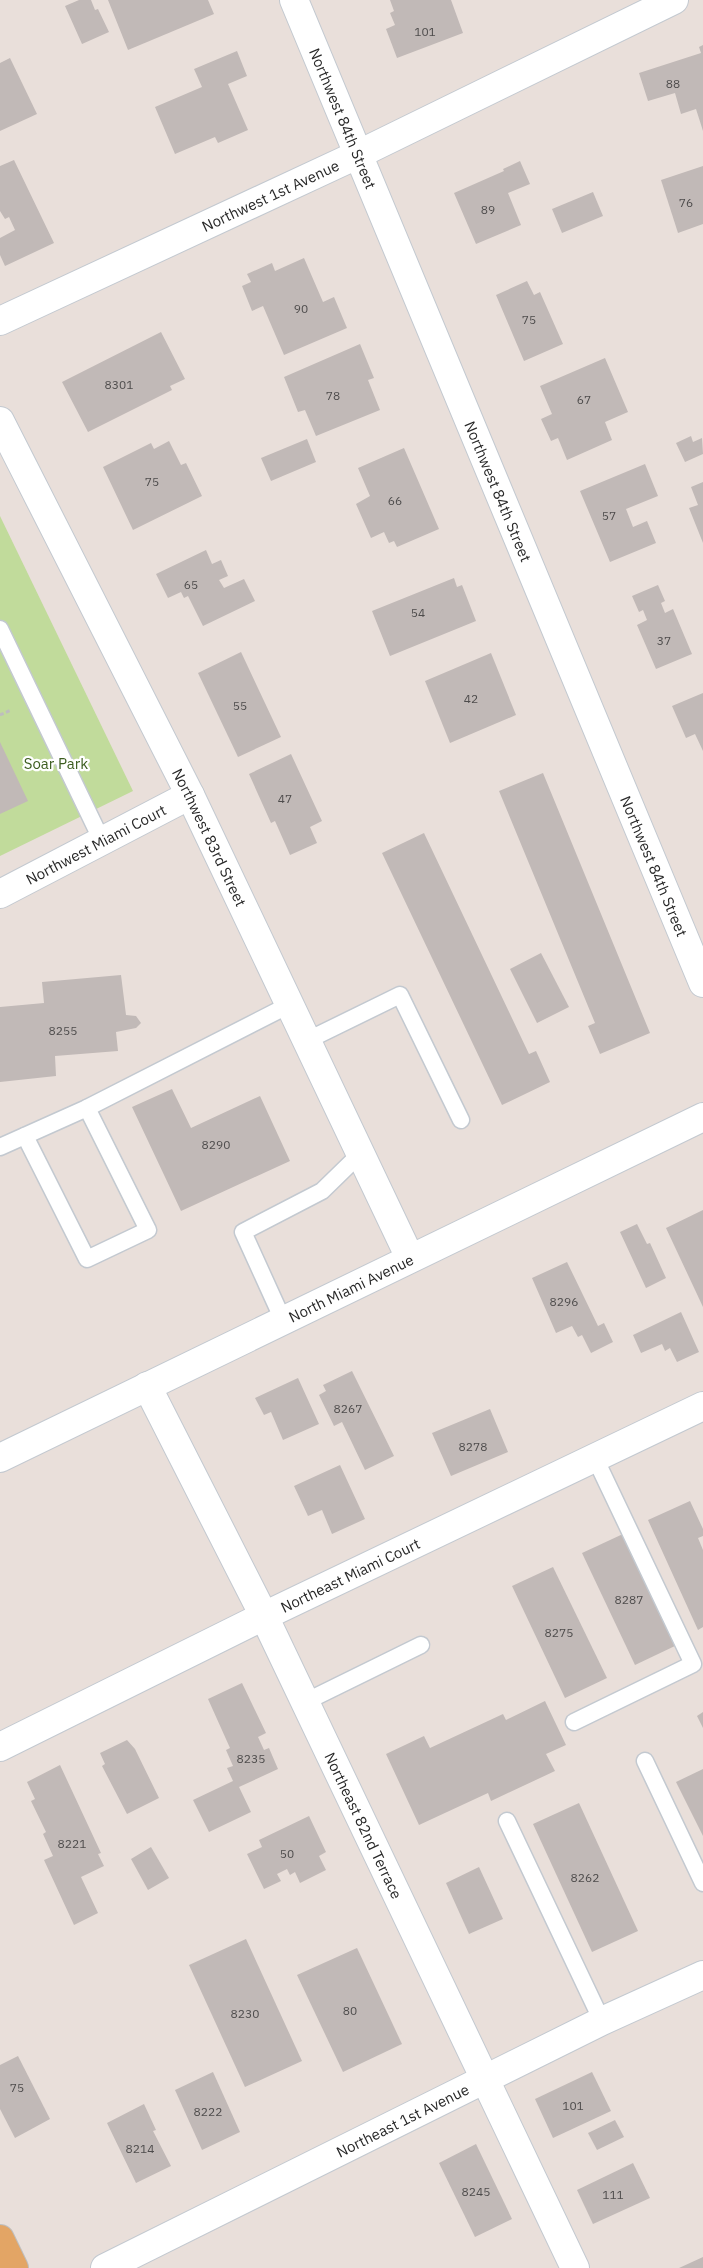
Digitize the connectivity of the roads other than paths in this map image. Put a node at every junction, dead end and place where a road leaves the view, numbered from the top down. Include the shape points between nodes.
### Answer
1 (294, 0) edge
2 (674, 0) edge
3 (359, 154) junction
4 (0, 321) edge
5 (2, 432) edge
6 (0, 628) edge
7 (190, 795) junction
8 (102, 841) junction
9 (0, 894) edge
10 (702, 980) edge
11 (289, 1005) junction
12 (306, 1041) junction
13 (87, 1108) junction
14 (703, 1117) edge
15 (461, 1120) dead end
16 (25, 1136) junction
17 (0, 1147) edge
18 (360, 1154) junction
19 (410, 1258) junction
20 (283, 1320) junction
21 (147, 1386) junction
22 (703, 1406) edge
23 (0, 1458) edge
24 (595, 1458) junction
25 (264, 1616) junction
26 (421, 1645) dead end
27 (305, 1702) junction
28 (574, 1722) dead end
29 (0, 1747) edge
30 (645, 1761) dead end
31 (507, 1821) dead end
32 (703, 1883) edge
33 (703, 1975) edge
34 (602, 2021) junction
35 (485, 2079) junction
36 (0, 2239) edge
37 (14, 2268) edge
38 (105, 2268) edge
39 (576, 2268) edge

1 - 3 street, Northwest 84th Street
2 - 3 street, Northwest 1st Avenue
3 - 4 street, Northwest 1st Avenue
3 - 10 street, Northwest 84th Street
5 - 7 street, Northwest 83rd Street
6 - 8 lane
7 - 8 street, Northwest Miami Court
7 - 11 street, Northwest 83rd Street
8 - 9 street, Northwest Miami Court
11 - 12 street, Northwest 83rd Street
11 - 13 lane
12 - 15 lane via 400,995
12 - 18 street, Northwest 83rd Street
13 - 16 lane
13 - 16 lane via 148,1230 88,1259
14 - 19 street, North Miami Avenue
16 - 17 lane
18 - 19 street, Northwest 83rd Street
18 - 20 lane via 322,1192 243,1232
19 - 20 street, North Miami Avenue
20 - 21 street, North Miami Avenue
21 - 23 street, North Miami Avenue
21 - 25 street, Northeast 82nd Terrace
22 - 24 street, Northeast Miami Court
24 - 25 street, Northeast Miami Court
24 - 28 lane via 693,1664
25 - 27 street, Northeast 82nd Terrace
25 - 29 street, Northeast Miami Court
26 - 27 lane
27 - 35 street, Northeast 82nd Terrace
30 - 32 lane
31 - 34 lane
33 - 34 street, Northeast 1st Avenue
34 - 35 street, Northeast 1st Avenue
35 - 38 street, Northeast 1st Avenue
35 - 39 street, Northeast 82nd Terrace
36 - 37 main road

